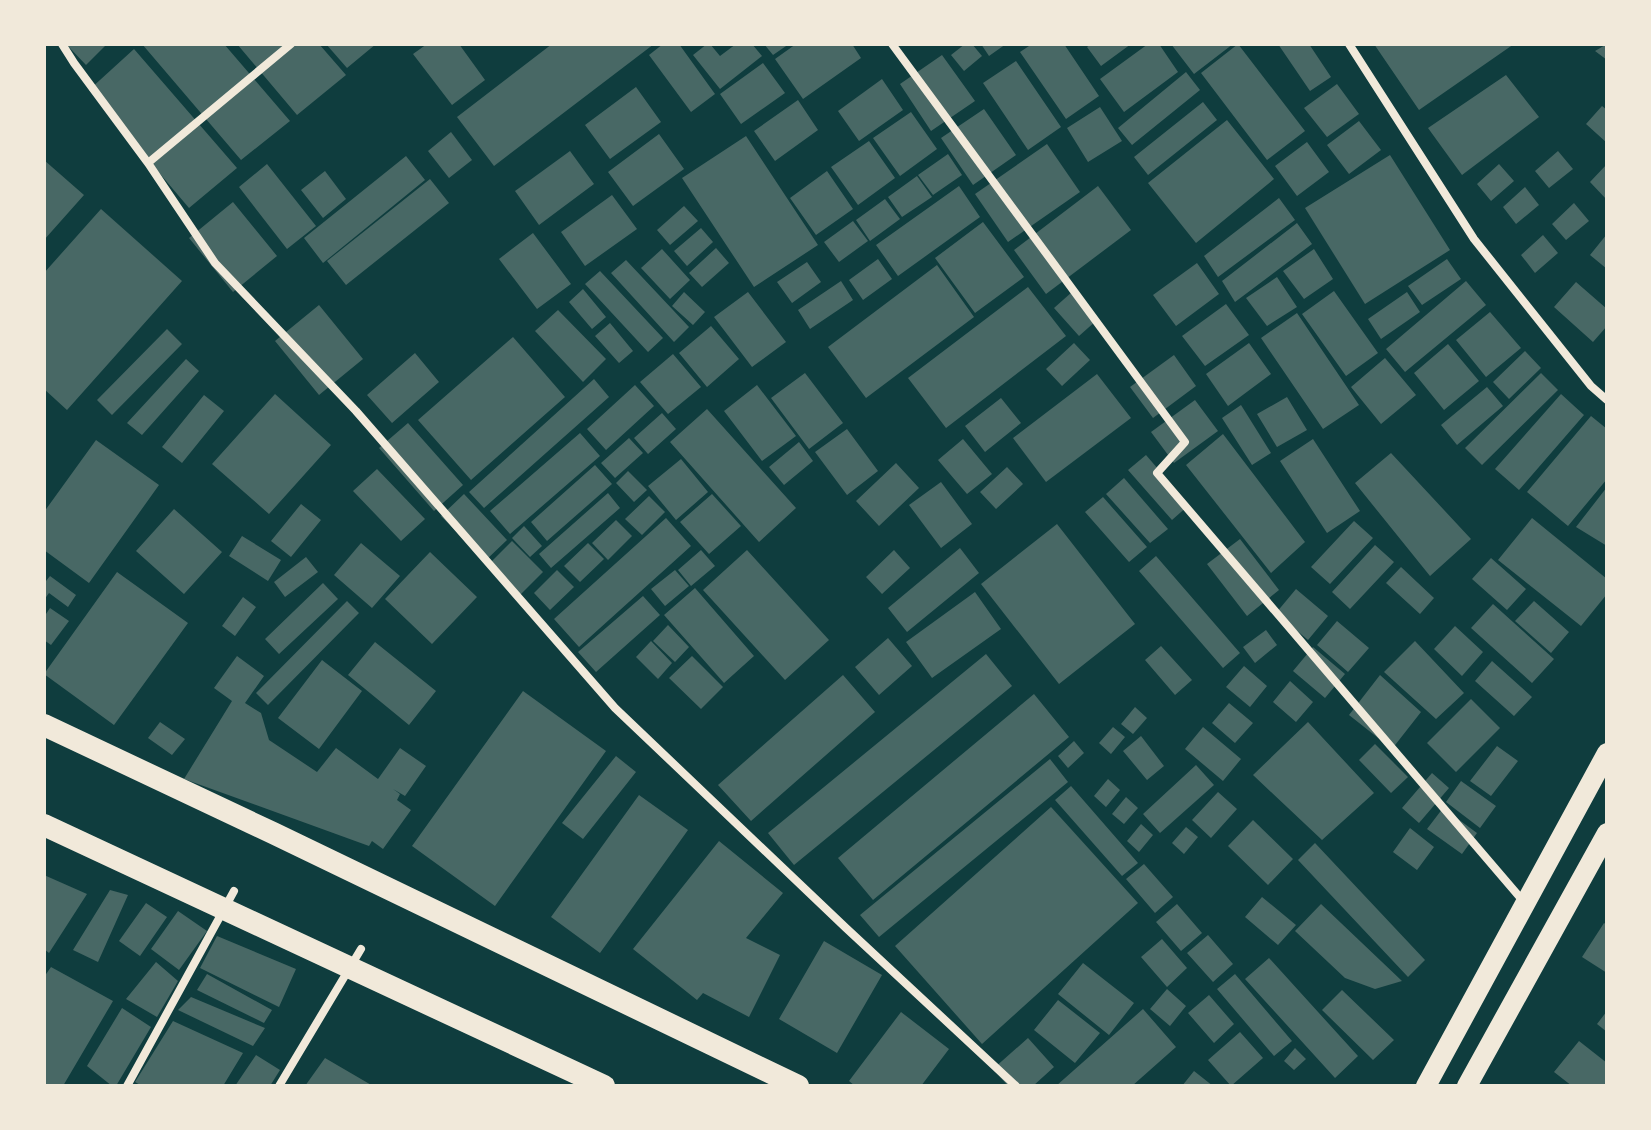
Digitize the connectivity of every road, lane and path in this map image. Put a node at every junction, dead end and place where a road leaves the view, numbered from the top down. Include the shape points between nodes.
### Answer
1 (62, 44) edge
2 (291, 44) edge
3 (892, 44) edge
4 (1349, 44) edge
5 (148, 163) junction
6 (1607, 400) edge
7 (44, 725) edge
8 (1607, 753) edge
9 (44, 825) edge
10 (1607, 833) edge
11 (234, 891) dead end
12 (1525, 903) junction
13 (361, 949) dead end
14 (127, 1086) edge
15 (279, 1086) edge
16 (604, 1086) edge
17 (798, 1086) edge
18 (1016, 1086) edge
19 (1426, 1086) edge
20 (1467, 1086) edge

1 - 5 street
2 - 5 street
3 - 12 street via 1185,442 1157,473
4 - 6 street via 1474,239
5 - 18 street via 215,263 356,411 615,708
7 - 17 highway
8 - 12 main road
9 - 16 highway
10 - 20 main road
11 - 14 street
12 - 19 main road
13 - 15 street

